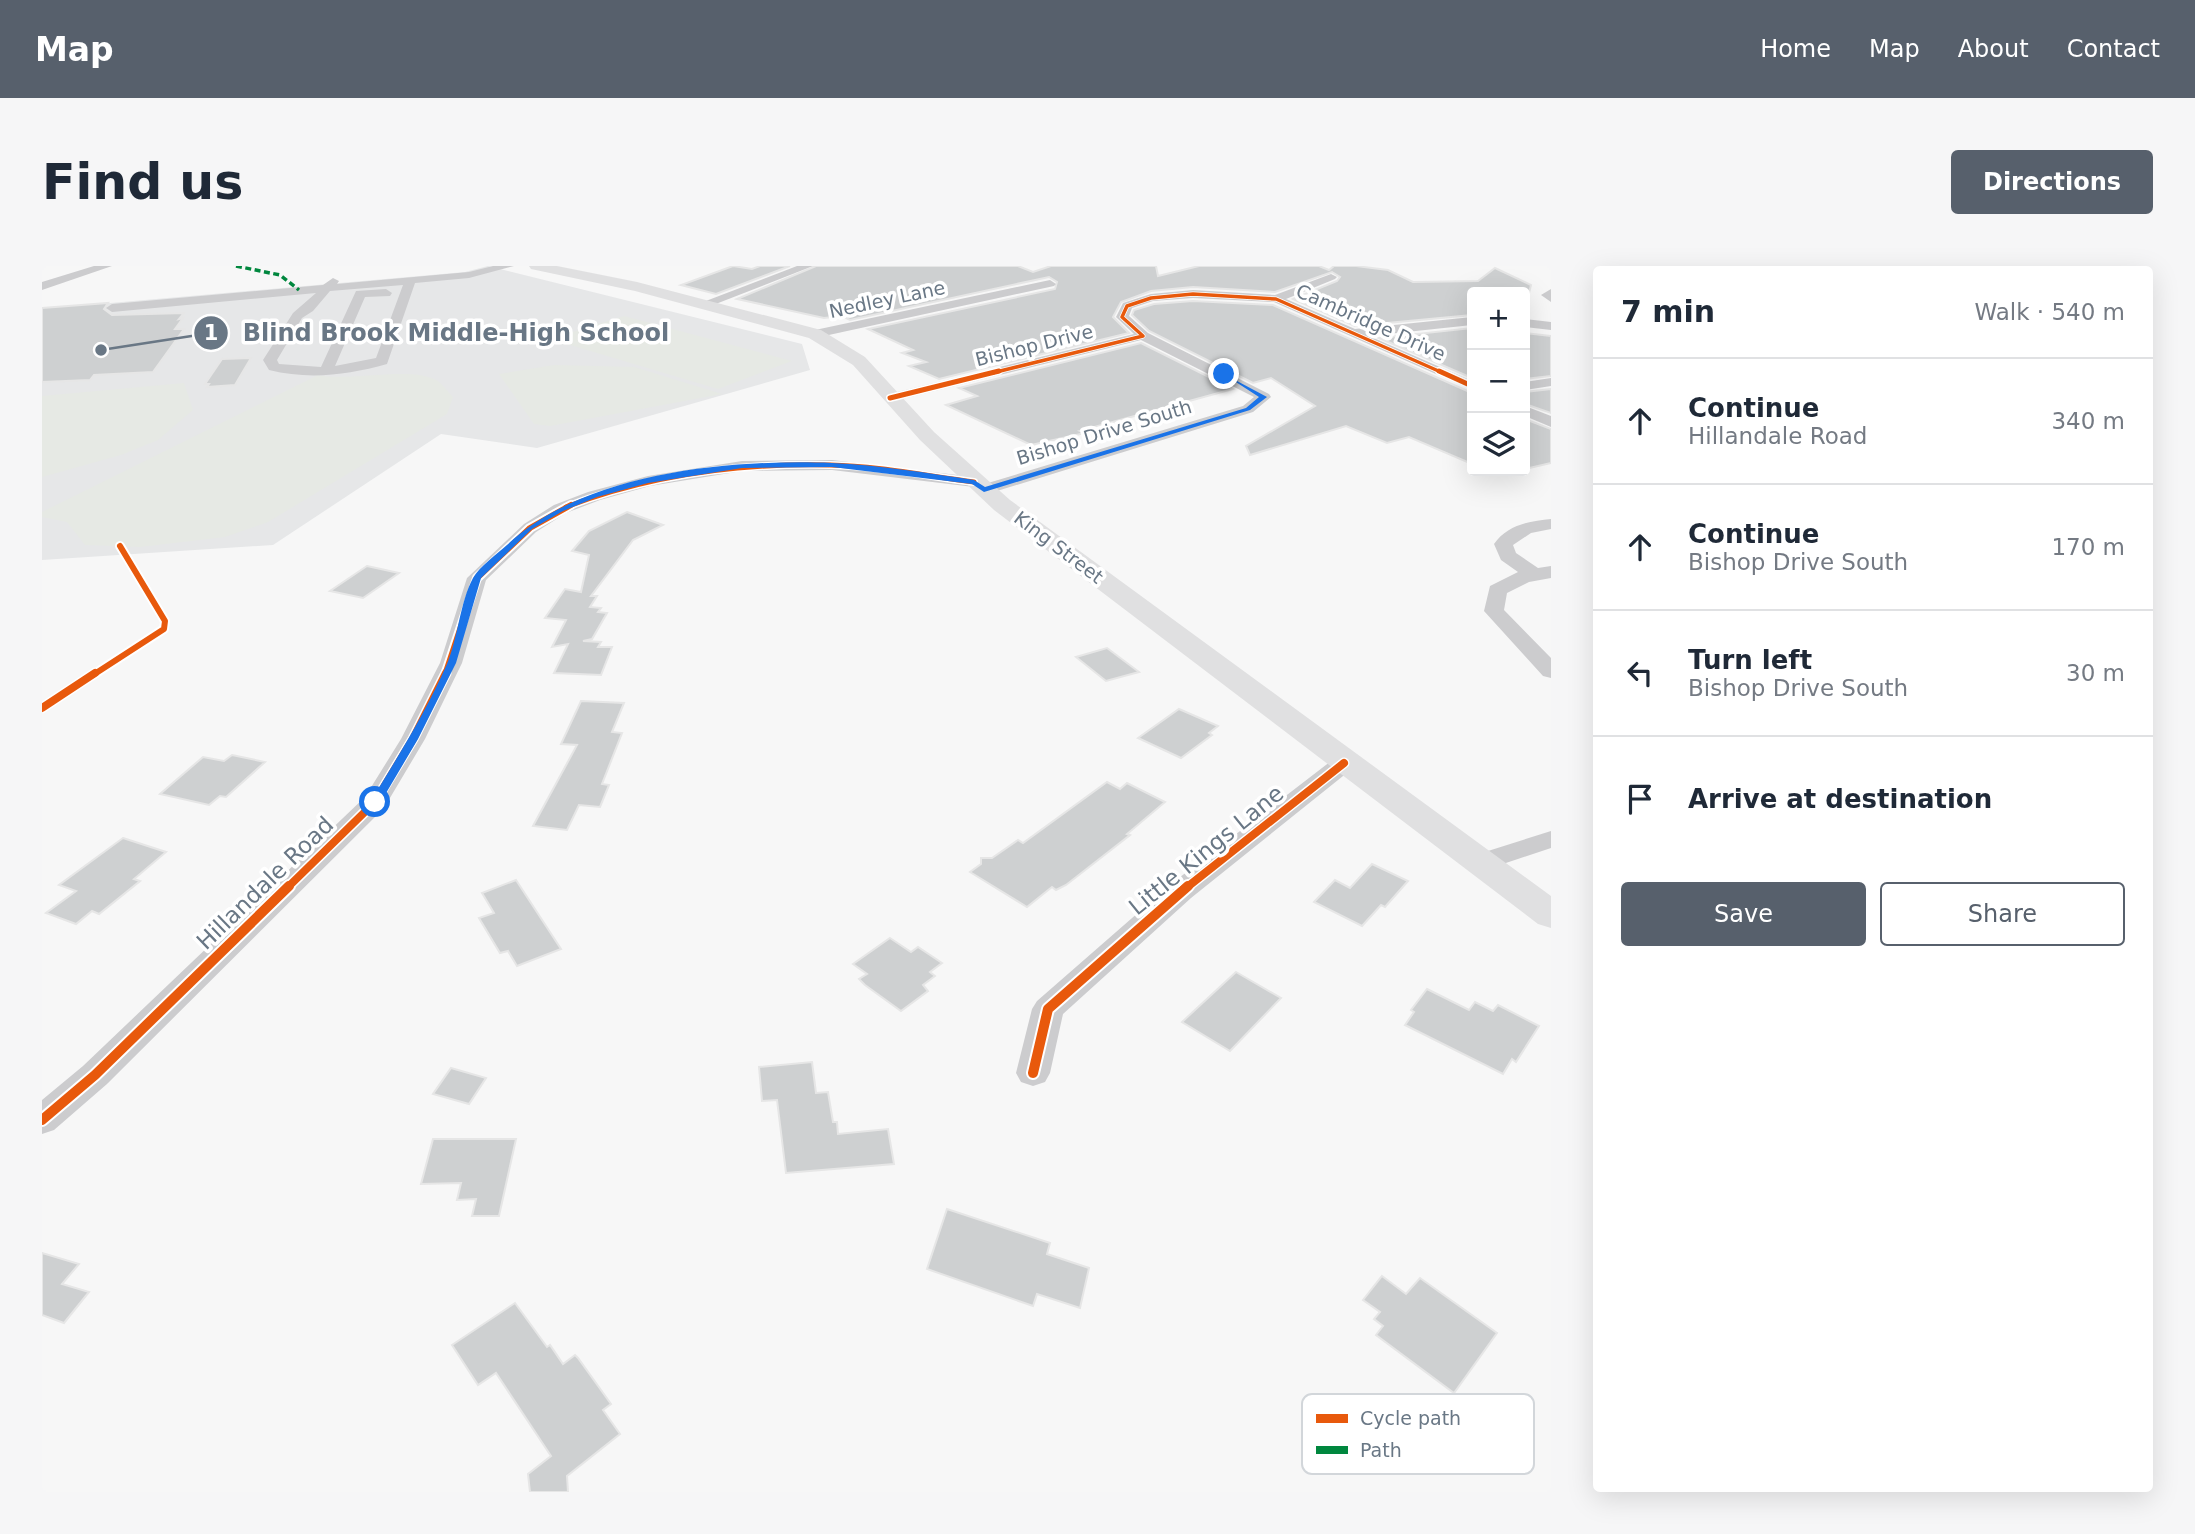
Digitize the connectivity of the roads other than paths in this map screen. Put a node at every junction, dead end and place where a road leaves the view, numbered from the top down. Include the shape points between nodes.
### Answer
1 (106, 266) edge
2 (508, 266) edge
3 (536, 266) edge
4 (807, 266) edge
5 (339, 276) dead end
6 (1331, 277) dead end
7 (42, 278) edge
8 (62, 279) junction
9 (1050, 284) dead end
10 (42, 286) edge
11 (325, 287) junction
12 (443, 291) dead end
13 (406, 293) junction
14 (1254, 297) joint
15 (1276, 299) junction
16 (704, 304) junction
17 (112, 308) dead end
18 (342, 308) junction
19 (306, 310) junction
20 (1467, 322) edge
21 (1530, 324) edge
22 (1551, 326) edge
23 (1356, 333) junction
24 (815, 334) junction
25 (1143, 336) junction
26 (327, 369) junction
27 (1551, 382) edge
28 (1467, 384) edge
29 (1530, 385) edge
30 (890, 398) junction
31 (1530, 412) edge
32 (1551, 422) edge
33 (979, 486) junction
34 (1551, 524) edge
35 (1542, 574) edge
36 (1551, 671) edge
37 (1344, 763) junction
38 (1551, 839) edge
39 (1479, 863) junction
40 (1551, 915) edge
41 (1033, 1073) dead end
42 (42, 1120) edge

1 - 8 street
2 - 13 street
3 - 16 main road, King Street
4 - 16 street
5 - 11 street
6 - 15 street
7 - 8 street
8 - 10 street
9 - 24 street, Nedley Lane
11 - 13 street
11 - 17 street
11 - 19 street
12 - 13 street
13 - 18 street
13 - 26 street via 382,361
14 - 15 street, Cambridge Drive
14 - 25 street, Bishop Drive via 1193,294 1151,298 1127,306 1122,317
15 - 23 street, Cambridge Drive
16 - 24 main road, King Street
18 - 19 street
18 - 26 street
19 - 26 street via 297,316 271,360 274,367 286,370
20 - 23 street
21 - 22 street
23 - 28 street, Cambridge Drive
24 - 30 main road, King Street via 859,361
25 - 30 street, Bishop Drive
25 - 33 street, Bishop Drive South via 1264,397 1248,409
27 - 29 street
30 - 33 main road, King Street
31 - 32 street
33 - 37 main road, King Street
33 - 42 street, Hillandale Road via 832,465 742,466 648,481 594,496 560,509 530,528 477,578 452,663 375,802 95,1075
34 - 35 street via 1513,533 1503,544 1508,556
35 - 36 street via 1497,590 1494,611
37 - 39 main road, King Street
37 - 41 street, Little Kings Lane via 1181,891 1048,1009
38 - 39 street
39 - 40 main road, King Street

